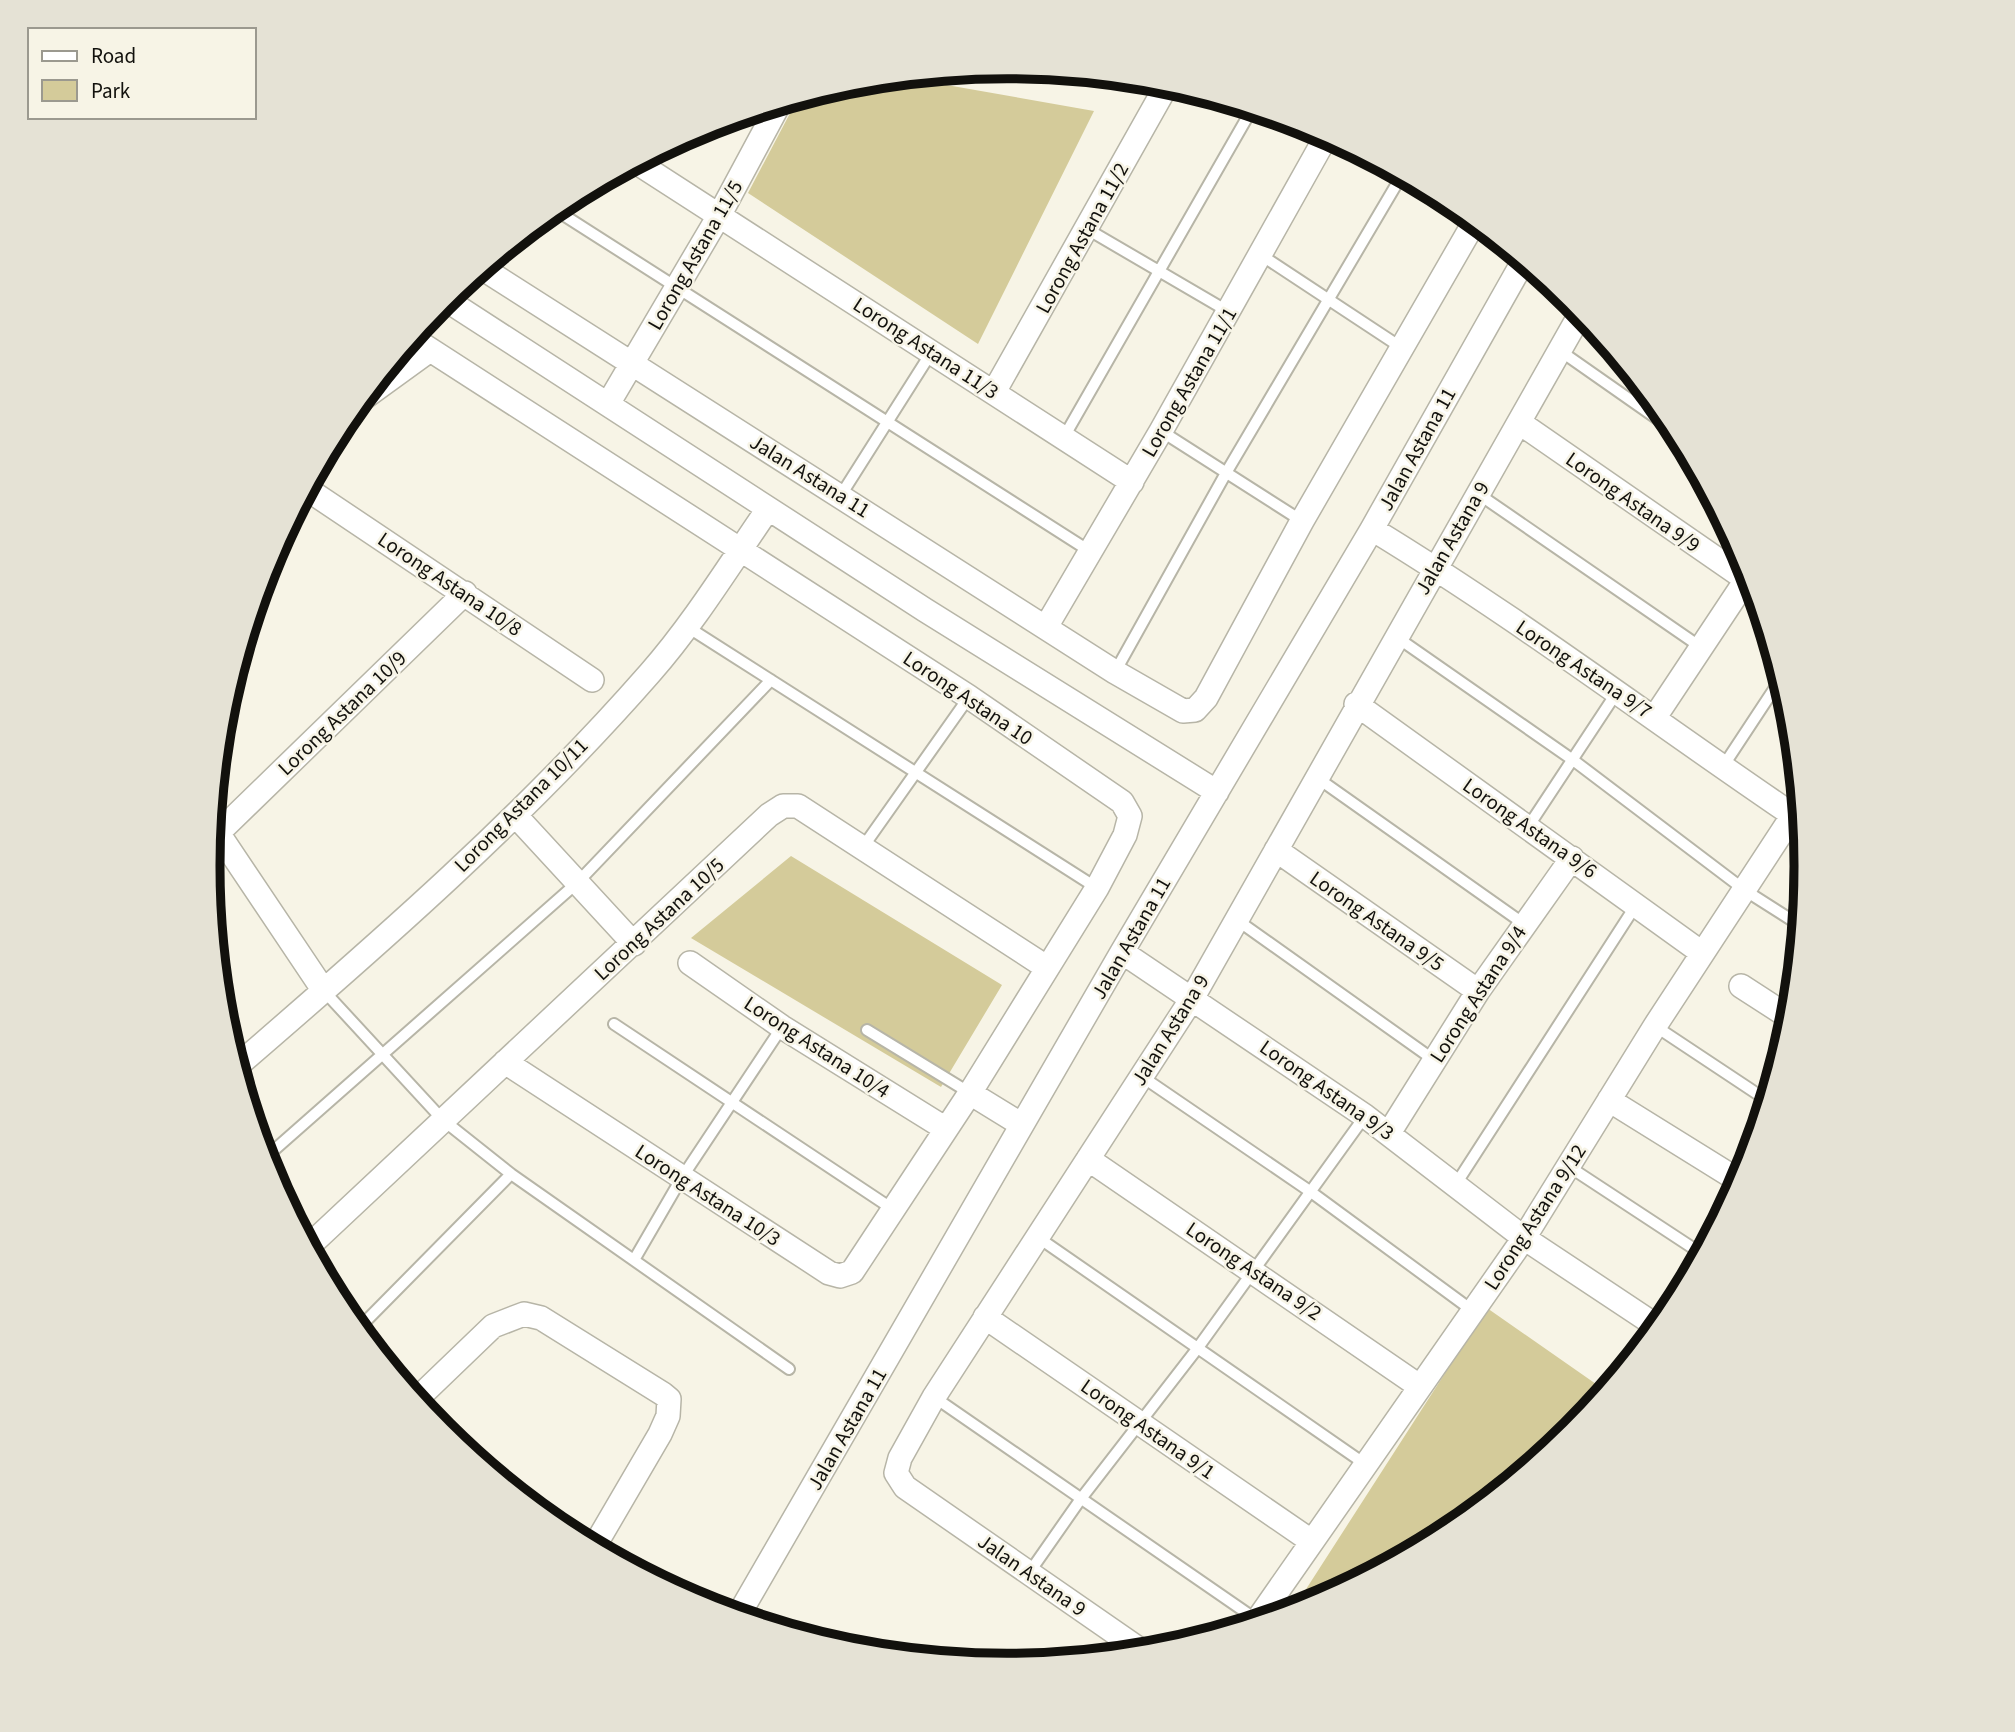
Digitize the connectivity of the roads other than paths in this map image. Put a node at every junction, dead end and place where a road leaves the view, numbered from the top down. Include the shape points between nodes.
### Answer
1 (1162, 94) edge
2 (773, 115) edge
3 (1247, 117) edge
4 (1322, 145) edge
5 (648, 166) edge
6 (1398, 182) edge
7 (720, 214) junction
8 (564, 215) edge
9 (1087, 229) junction
10 (1470, 229) edge
11 (1261, 255) junction
12 (1520, 268) edge
13 (1157, 270) junction
14 (489, 273) edge
15 (677, 287) junction
16 (1329, 299) junction
17 (455, 305) edge
18 (1229, 312) junction
19 (1576, 322) edge
20 (421, 344) edge
21 (1402, 348) junction
22 (1559, 350) junction
23 (931, 353) junction
24 (632, 364) junction
25 (994, 391) junction
26 (608, 404) junction
27 (1652, 415) edge
28 (889, 423) junction
29 (1520, 424) junction
30 (1161, 431) junction
31 (1064, 437) junction
32 (1226, 473) junction
33 (1132, 482) junction
34 (1477, 493) junction
35 (314, 494) edge
36 (841, 495) junction
37 (768, 509) junction
38 (1302, 521) junction
39 (1372, 529) junction
40 (741, 548) junction
41 (1091, 552) junction
42 (1434, 567) junction
43 (1736, 569) edge
44 (1743, 586) edge
45 (465, 593) junction
46 (686, 626) junction
47 (1046, 627) junction
48 (1395, 636) junction
49 (1702, 648) junction
50 (1115, 672) junction
51 (592, 680) dead end
52 (771, 680) junction
53 (1774, 689) edge
54 (1617, 692) junction
55 (969, 697) junction
56 (1356, 705) junction
57 (1655, 717) junction
58 (1573, 760) junction
59 (1722, 768) junction
60 (916, 771) junction
61 (1316, 777) junction
62 (1217, 792) junction
63 (1793, 810) edge
64 (516, 816) junction
65 (1793, 822) edge
66 (222, 823) edge
67 (1528, 827) junction
68 (221, 838) edge
69 (863, 847) junction
70 (1276, 850) junction
71 (1572, 858) junction
72 (578, 882) junction
73 (1097, 888) junction
74 (1746, 891) junction
75 (1636, 905) junction
76 (1237, 920) junction
77 (1793, 921) edge
78 (1524, 924) junction
79 (634, 944) junction
80 (1122, 952) junction
81 (1702, 953) junction
82 (690, 963) dead end
83 (1046, 967) junction
84 (1741, 986) dead end
85 (324, 990) junction
86 (1478, 991) junction
87 (1193, 997) junction
88 (1781, 1012) edge
89 (614, 1024) dead end
90 (1655, 1026) junction
91 (782, 1027) junction
92 (867, 1030) dead end
93 (381, 1053) junction
94 (244, 1059) edge
95 (1434, 1060) junction
96 (505, 1062) junction
97 (1142, 1076) junction
98 (970, 1093) junction
99 (1760, 1096) edge
100 (1609, 1100) junction
101 (732, 1102) junction
102 (1365, 1116) junction
103 (443, 1120) junction
104 (1022, 1125) junction
105 (946, 1129) junction
106 (1389, 1133) junction
107 (274, 1150) edge
108 (1088, 1159) junction
109 (1567, 1166) junction
110 (511, 1174) junction
111 (1731, 1176) edge
112 (681, 1179) junction
113 (1456, 1184) junction
114 (1311, 1192) junction
115 (895, 1211) junction
116 (1036, 1236) junction
117 (1524, 1238) junction
118 (315, 1240) edge
119 (1695, 1249) edge
120 (634, 1260) junction
121 (1254, 1270) junction
122 (1474, 1311) junction
123 (985, 1317) junction
124 (366, 1321) edge
125 (1649, 1321) edge
126 (1197, 1349) junction
127 (789, 1369) dead end
128 (1419, 1386) junction
129 (423, 1393) edge
130 (934, 1396) junction
131 (1139, 1423) junction
132 (1365, 1464) junction
133 (1080, 1500) junction
134 (599, 1539) edge
135 (1311, 1541) junction
136 (1029, 1573) junction
137 (743, 1607) edge
138 (1265, 1610) edge
139 (1248, 1615) edge
140 (1131, 1643) edge

1 - 9 street, Lorong Astana 11/2
2 - 7 street, Lorong Astana 11/5
3 - 13 lane
4 - 11 street, Lorong Astana 11/1
5 - 7 street, Lorong Astana 11/3
6 - 16 lane
7 - 15 street, Lorong Astana 11/5
7 - 23 street, Lorong Astana 11/3
8 - 15 lane
9 - 13 lane
9 - 25 street, Lorong Astana 11/2
10 - 21 street, Jalan Astana 11
11 - 16 lane
11 - 18 street, Lorong Astana 11/1
12 - 39 street, Jalan Astana 11
13 - 18 lane
13 - 31 lane
14 - 24 street, Jalan Astana 11
15 - 24 street, Lorong Astana 11/5
15 - 28 lane
16 - 21 lane
16 - 32 lane
17 - 26 street
18 - 30 street, Lorong Astana 11/1
19 - 22 street, Jalan Astana 9
20 - 40 street, Lorong Astana 10
21 - 38 street, Jalan Astana 11
22 - 27 lane
22 - 29 street, Jalan Astana 9
23 - 25 street, Lorong Astana 11/3
23 - 28 lane
24 - 26 street, Lorong Astana 11/5
24 - 36 street, Jalan Astana 11
25 - 31 street, Lorong Astana 11/3
26 - 37 street
28 - 36 lane
28 - 41 lane
29 - 34 street, Jalan Astana 9
29 - 43 street, Lorong Astana 9/9
30 - 32 lane
30 - 33 street, Lorong Astana 11/1
31 - 33 street, Lorong Astana 11/3
32 - 38 lane
32 - 50 lane
33 - 41 street, Lorong Astana 11/1
34 - 42 street, Jalan Astana 9
34 - 49 lane
35 - 45 street, Lorong Astana 10/8
36 - 47 street, Jalan Astana 11
37 - 40 street, Lorong Astana 10/11
37 - 62 street
38 - 50 street, Jalan Astana 11 via 1206,698 1195,710 1172,707
39 - 42 street, Lorong Astana 9/7
39 - 62 street, Jalan Astana 11
40 - 46 street, Lorong Astana 10/11
40 - 55 street, Lorong Astana 10
41 - 47 street, Lorong Astana 11/1
42 - 48 street, Jalan Astana 9
42 - 54 street, Lorong Astana 9/7
44 - 49 street
45 - 51 street, Lorong Astana 10/8
45 - 66 street, Lorong Astana 10/9
46 - 52 lane
46 - 64 street, Lorong Astana 10/11 via 652,671
47 - 50 street, Jalan Astana 11
48 - 56 street, Jalan Astana 9
48 - 58 lane
49 - 57 street
52 - 60 lane
52 - 72 lane
53 - 59 lane
54 - 57 street, Lorong Astana 9/7
54 - 58 lane
55 - 60 lane
55 - 73 street, Lorong Astana 10 via 1122,802 1130,816 1125,835
56 - 61 street, Jalan Astana 9
56 - 67 street, Lorong Astana 9/6
57 - 59 street, Lorong Astana 9/7
58 - 67 lane
58 - 74 lane
59 - 63 street, Lorong Astana 9/7
60 - 69 lane
60 - 73 lane
61 - 70 street, Jalan Astana 9
61 - 78 lane
62 - 80 street, Jalan Astana 11
64 - 72 street
64 - 85 street, Lorong Astana 10/11
65 - 74 street, Lorong Astana 9/12
67 - 71 street, Lorong Astana 9/6
68 - 85 street
69 - 79 street, Lorong Astana 10/5 via 798,806 783,806
69 - 83 street, Lorong Astana 10/5
70 - 76 street, Jalan Astana 9
70 - 86 street, Lorong Astana 9/5
71 - 75 street, Lorong Astana 9/6
71 - 78 street, Lorong Astana 9/4
72 - 79 street
72 - 93 lane
73 - 83 street, Lorong Astana 10
74 - 77 lane
74 - 81 street, Lorong Astana 9/12
75 - 81 street, Lorong Astana 9/6
75 - 113 lane
76 - 87 street, Jalan Astana 9
76 - 95 lane
78 - 86 street, Lorong Astana 9/4
79 - 96 street, Lorong Astana 10/5
80 - 87 street, Lorong Astana 9/3
80 - 104 street, Jalan Astana 11
81 - 90 street, Lorong Astana 9/12
82 - 91 street, Lorong Astana 10/4
83 - 98 street, Lorong Astana 10
84 - 88 street
85 - 93 lane
85 - 94 street, Lorong Astana 10/11
86 - 95 street, Lorong Astana 9/4
87 - 97 street, Jalan Astana 9
87 - 102 street, Lorong Astana 9/3
89 - 101 lane
90 - 99 lane
90 - 100 street, Lorong Astana 9/12
91 - 101 lane
91 - 105 street, Lorong Astana 10/4
92 - 98 lane
93 - 103 lane
93 - 107 lane
95 - 106 street, Lorong Astana 9/4
96 - 103 street, Lorong Astana 10/5
96 - 112 street, Lorong Astana 10/3
97 - 108 street, Jalan Astana 9
97 - 114 lane
98 - 104 street
98 - 105 street, Lorong Astana 10
100 - 109 street, Lorong Astana 9/12
100 - 111 street
101 - 112 lane
101 - 115 lane
102 - 106 street, Lorong Astana 9/3
102 - 114 lane
103 - 110 lane
103 - 118 street, Lorong Astana 10/5
104 - 137 street, Jalan Astana 11
105 - 115 street, Lorong Astana 10
106 - 113 street, Lorong Astana 9/3
108 - 116 street, Jalan Astana 9
108 - 121 street, Lorong Astana 9/2
109 - 117 street, Lorong Astana 9/12
109 - 119 lane
110 - 120 lane
110 - 124 lane
112 - 115 street, Lorong Astana 10/3 via 840,1276 852,1272
112 - 120 lane
113 - 117 street, Lorong Astana 9/3
114 - 121 lane
114 - 122 lane
116 - 123 street, Jalan Astana 9
116 - 126 lane
117 - 122 street, Lorong Astana 9/12
117 - 125 street, Lorong Astana 9/3
120 - 127 lane
121 - 126 lane
121 - 128 street, Lorong Astana 9/2
122 - 128 street, Lorong Astana 9/12
123 - 130 street, Jalan Astana 9
123 - 131 street, Lorong Astana 9/1
126 - 131 lane
126 - 132 lane
128 - 132 street, Lorong Astana 9/12
129 - 134 street via 493,1326 524,1314 541,1318 663,1394 669,1399 668,1416
130 - 133 lane
130 - 136 street, Jalan Astana 9 via 896,1473 905,1488
131 - 133 lane
131 - 135 street, Lorong Astana 9/1
132 - 135 street, Lorong Astana 9/12
133 - 136 lane
133 - 139 lane
135 - 138 street, Lorong Astana 9/12
136 - 140 street, Jalan Astana 9

